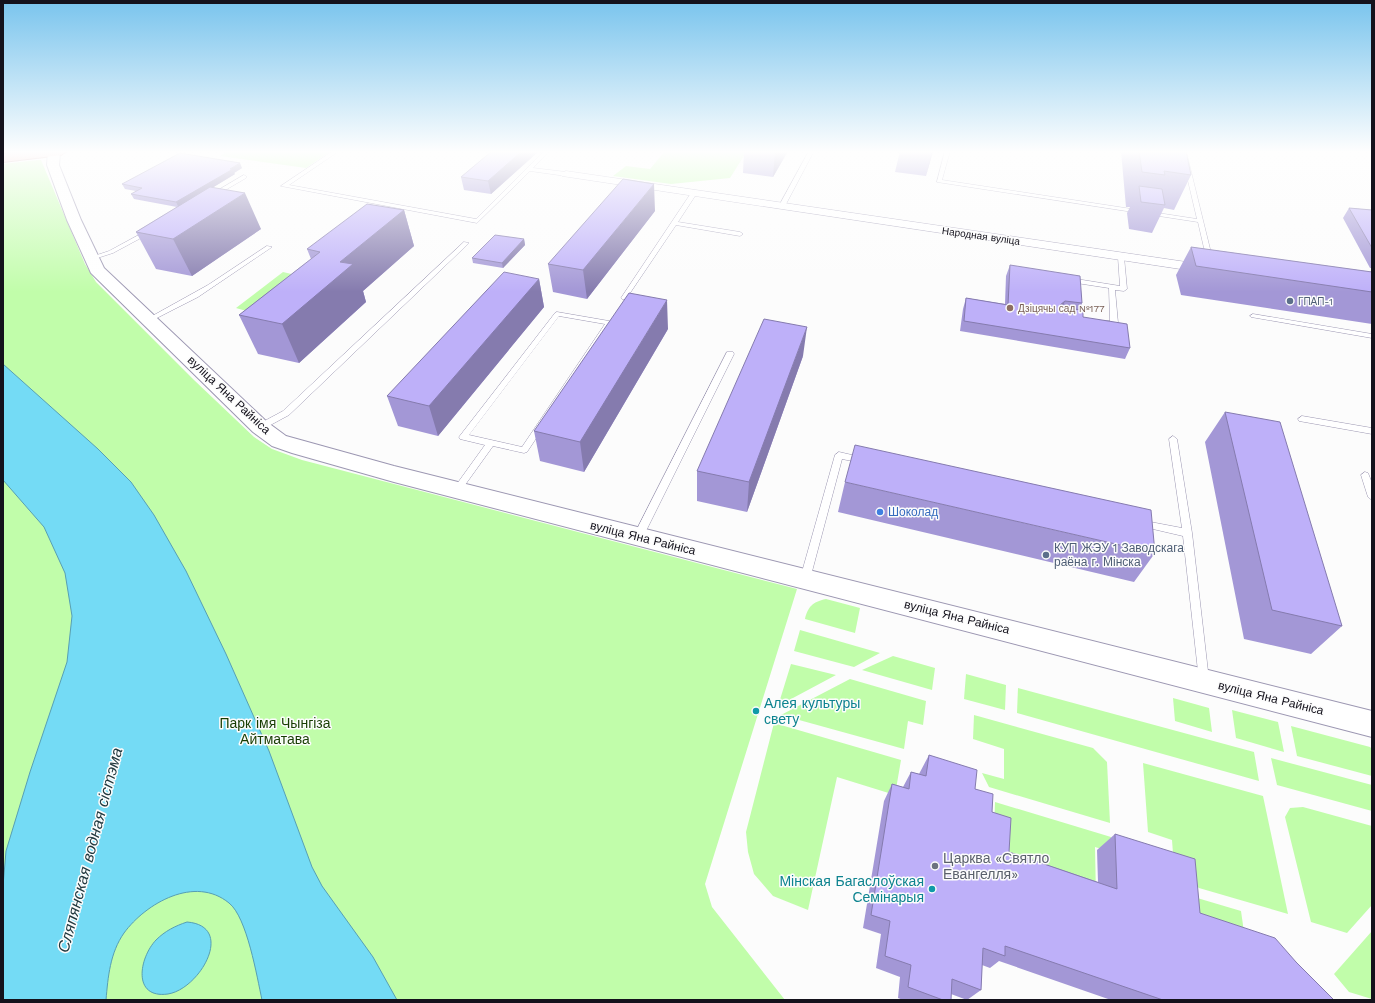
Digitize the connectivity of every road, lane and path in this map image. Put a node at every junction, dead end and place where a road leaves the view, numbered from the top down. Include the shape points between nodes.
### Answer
1 (66, 198) edge
2 (209, 198) edge
3 (349, 198) edge
4 (501, 198) edge
5 (691, 198) edge
6 (722, 198) edge
7 (787, 198) edge
8 (1049, 198) edge
9 (1194, 198) edge
10 (205, 200) edge
11 (782, 206) junction
12 (1200, 221) junction
13 (674, 223) junction
14 (159, 226) edge
15 (740, 234) dead end
16 (466, 243) dead end
17 (269, 247) dead end
18 (1121, 257) junction
19 (91, 258) junction
20 (1216, 271) joint
21 (1061, 279) edge
22 (1112, 287) junction
23 (624, 298) edge
24 (1253, 316) dead end
25 (149, 320) junction
26 (1099, 321) edge
27 (1372, 336) edge
28 (730, 354) dead end
29 (1302, 418) dead end
30 (260, 427) junction
31 (1372, 431) edge
32 (1173, 439) dead end
33 (491, 443) junction
34 (870, 462) edge
35 (1364, 475) dead end
36 (457, 490) junction
37 (1372, 497) edge
38 (1128, 520) edge
39 (1187, 533) junction
40 (638, 536) junction
41 (805, 579) junction
42 (1204, 681) junction
43 (1372, 724) edge

1 - 19 street, вуліца Яна Райніса
2 - 10 lane
3 - 4 lane via 477,221
5 - 13 lane
6 - 11 street, Народная вуліца
7 - 11 lane
8 - 12 lane
9 - 12 lane
11 - 18 street, Народная вуліца
12 - 20 lane
13 - 15 lane
13 - 23 lane
14 - 19 lane via 111,252
16 - 30 lane via 286,413
17 - 25 lane via 222,280 170,311
18 - 20 street, Народная вуліца
18 - 22 lane via 1124,289
19 - 25 street, вуліца Яна Райніса via 97,270
21 - 22 lane
22 - 26 lane via 1114,323
24 - 27 lane
25 - 30 street, вуліца Яна Райніса
28 - 40 lane
29 - 31 lane
30 - 36 street, вуліца Яна Райніса via 279,441 299,448
32 - 39 lane
33 - 33 lane via 463,437 557,314 608,323 524,450
33 - 36 lane
34 - 41 lane via 839,455
35 - 37 lane
36 - 40 street, вуліца Яна Райніса
38 - 39 lane
39 - 42 lane
40 - 41 street, вуліца Яна Райніса
41 - 42 street, вуліца Яна Райніса
42 - 43 street, вуліца Яна Райніса

